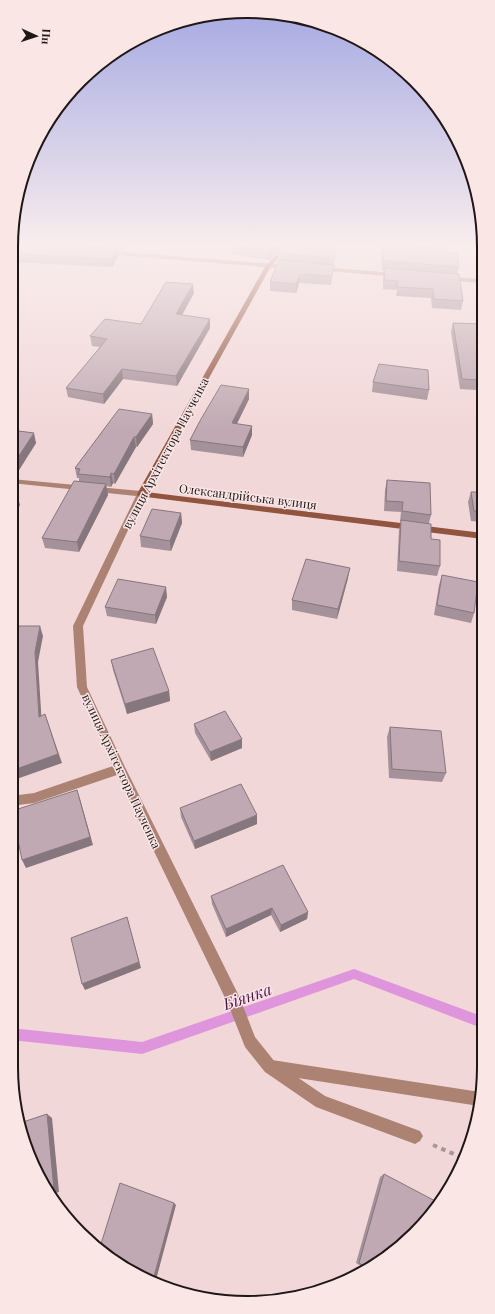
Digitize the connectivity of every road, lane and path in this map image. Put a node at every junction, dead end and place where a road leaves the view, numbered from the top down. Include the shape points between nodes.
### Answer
1 (245, 307) edge
2 (18, 481) edge
3 (141, 494) junction
4 (477, 535) edge
5 (120, 769) junction
6 (18, 800) edge
7 (270, 1067) junction
8 (475, 1098) edge
9 (415, 1136) joint
10 (459, 1156) edge

1 - 3 street, вулиця Архітектора Паученка
2 - 3 street, Олександрійська вулиця
3 - 4 street, Олександрійська вулиця
3 - 5 street, вулиця Архітектора Паученка via 78,626 82,687
5 - 6 street via 34,798
5 - 7 street, вулиця Архітектора Паученка via 234,1001 250,1042
7 - 8 street
7 - 9 street, вулиця Архітектора Паученка via 321,1102
9 - 10 path

